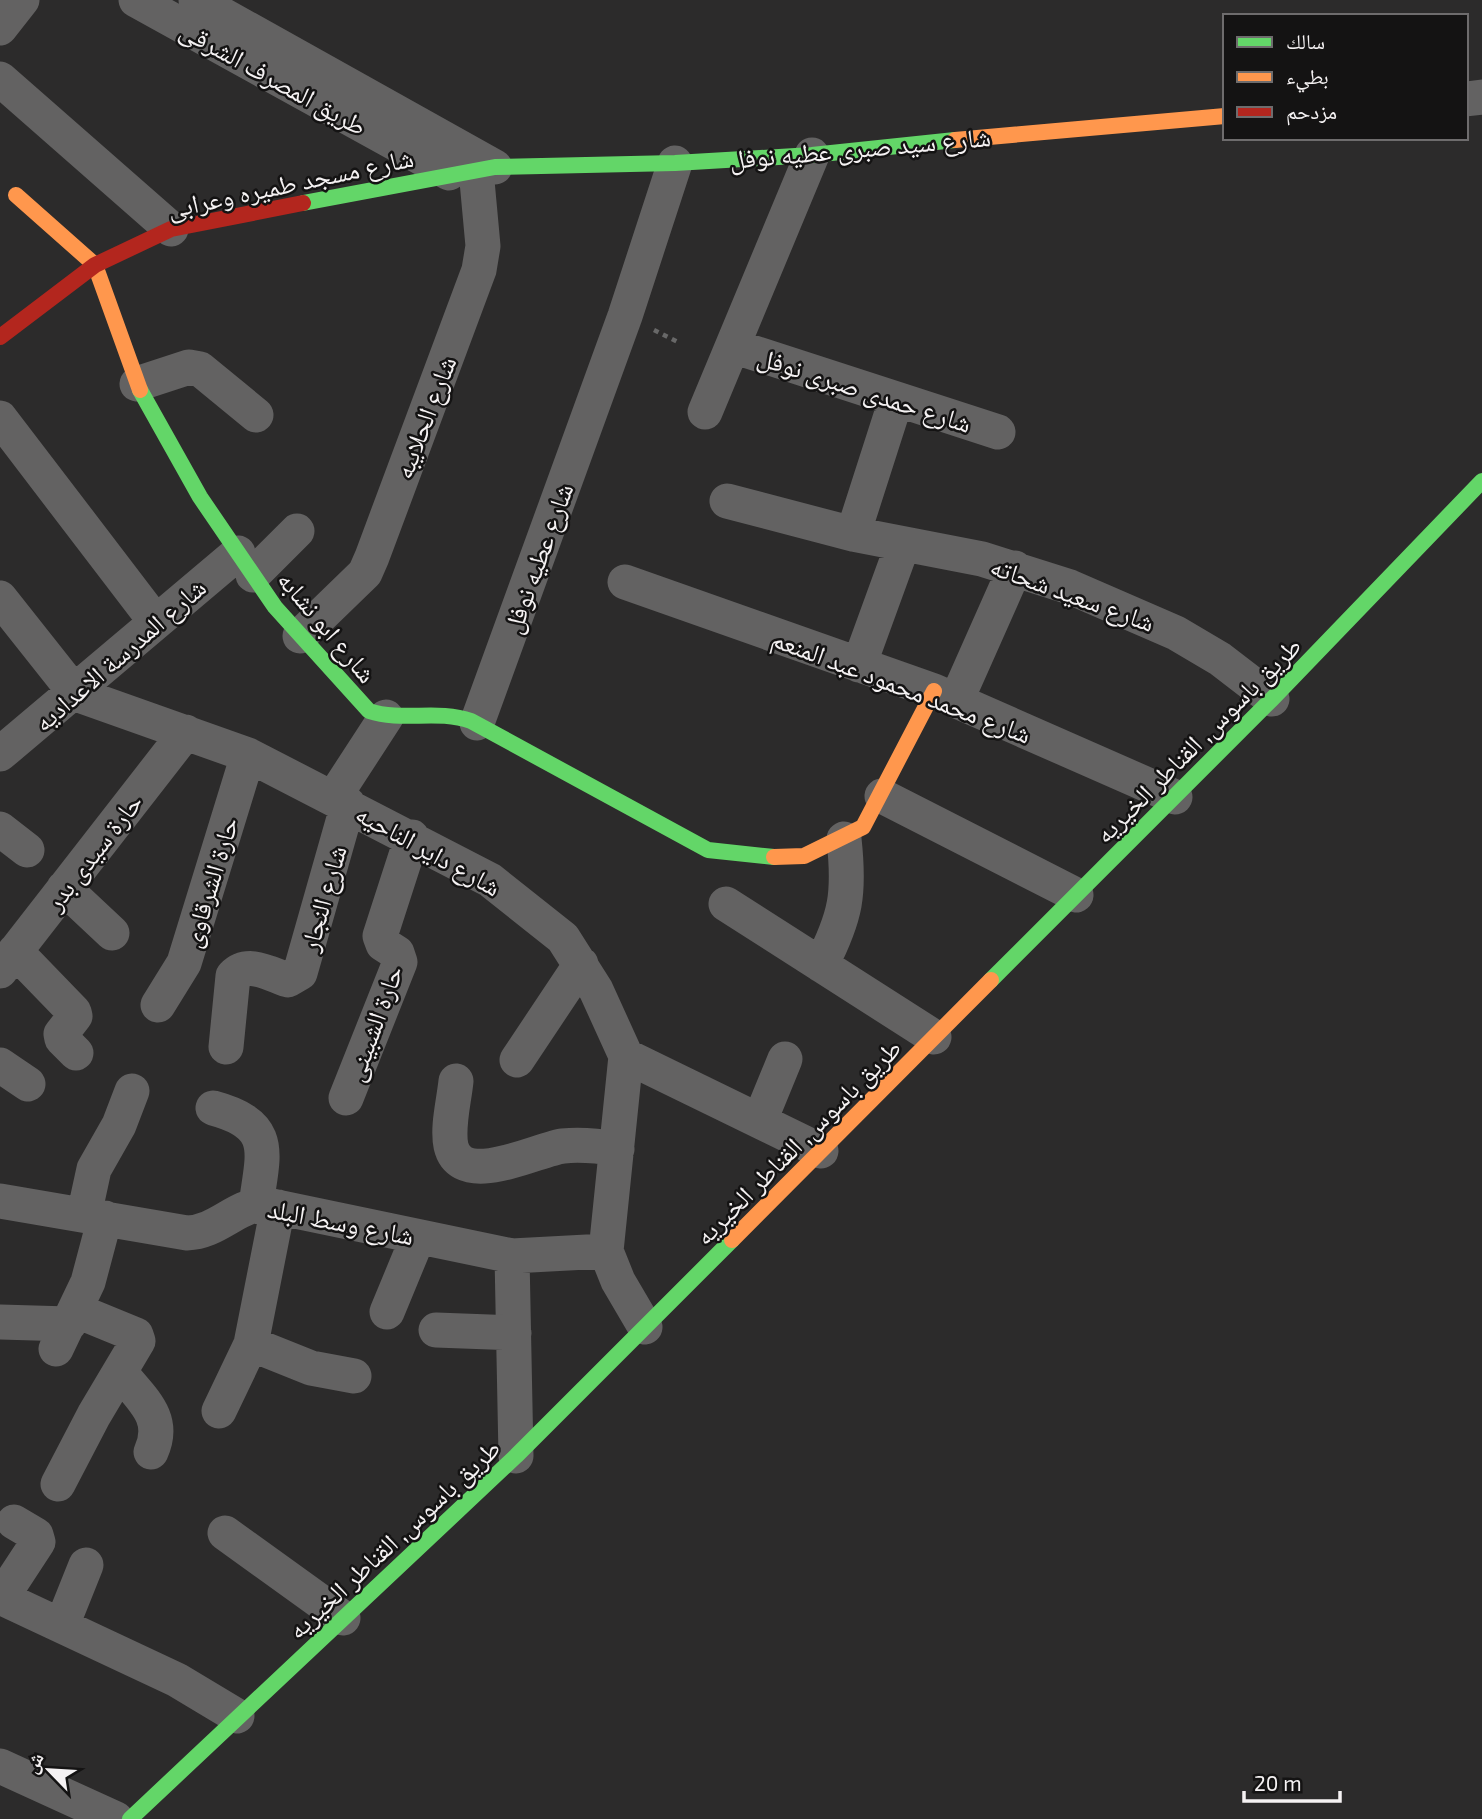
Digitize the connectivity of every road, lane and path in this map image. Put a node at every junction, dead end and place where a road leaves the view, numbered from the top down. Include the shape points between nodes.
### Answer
1 (22, 0) edge
2 (136, 0) edge
3 (195, 0) edge
4 (0, 28) edge
5 (0, 79) edge
6 (1223, 116) edge
7 (812, 155) junction
8 (675, 163) junction
9 (474, 170) junction
10 (16, 195) dead end
11 (171, 229) junction
12 (95, 265) junction
13 (0, 337) edge
14 (733, 346) junction
15 (137, 384) junction
16 (896, 400) junction
17 (705, 412) dead end
18 (256, 415) dead end
19 (0, 418) edge
20 (998, 432) dead end
21 (1482, 481) edge
22 (727, 501) dead end
23 (298, 531) dead end
24 (853, 534) junction
25 (904, 544) junction
26 (246, 564) junction
27 (1014, 568) junction
28 (625, 582) dead end
29 (0, 598) edge
30 (155, 621) junction
31 (300, 636) junction
32 (859, 665) junction
33 (76, 694) junction
34 (945, 696) junction
35 (1272, 699) junction
36 (386, 718) junction
37 (477, 723) junction
38 (186, 732) junction
39 (0, 754) edge
40 (248, 755) junction
41 (882, 796) junction
42 (1175, 797) junction
43 (341, 801) junction
44 (412, 837) junction
45 (844, 839) junction
46 (64, 888) junction
47 (1076, 895) junction
48 (726, 904) dead end
49 (112, 933) dead end
50 (8, 961) edge
51 (581, 964) junction
52 (821, 965) junction
53 (178, 976) junction
54 (230, 998) junction
55 (158, 1005) dead end
56 (934, 1037) junction
57 (226, 1047) dead end
58 (76, 1053) dead end
59 (626, 1056) junction
60 (785, 1059) dead end
61 (517, 1060) dead end
62 (456, 1081) dead end
63 (132, 1091) dead end
64 (346, 1098) dead end
65 (213, 1108) dead end
66 (760, 1120) junction
67 (617, 1149) junction
68 (821, 1151) junction
69 (0, 1201) edge
70 (267, 1206) junction
71 (94, 1217) junction
72 (418, 1237) junction
73 (606, 1251) junction
74 (512, 1256) junction
75 (387, 1312) dead end
76 (0, 1322) edge
77 (645, 1327) junction
78 (66, 1328) junction
79 (436, 1330) dead end
80 (514, 1333) junction
81 (251, 1344) junction
82 (120, 1372) junction
83 (354, 1376) dead end
84 (219, 1411) dead end
85 (151, 1452) dead end
86 (516, 1456) junction
87 (58, 1485) dead end
88 (14, 1522) dead end
89 (226, 1533) dead end
90 (86, 1565) dead end
91 (1, 1597) edge
92 (343, 1618) junction
93 (62, 1625) junction
94 (237, 1716) junction
95 (0, 1766) edge
96 (116, 1819) edge
97 (130, 1819) edge

1 - 4 street
2 - 9 street, طريق المصرف الشرقى
3 - 9 street, طريق المصرف الشرقى
5 - 11 street
6 - 7 street, شارع سيد صبرى عطيه نوفل
7 - 8 street, شارع سيد صبرى عطيه نوفل
7 - 14 street
8 - 9 street, شارع سيد صبرى عطيه نوفل
8 - 37 street, شارع عطيه نوفل via 625,316
9 - 11 street, شارع مسجد طميره وعرابى
9 - 31 street, شارع الحلايبه via 483,246 479,270 372,557 353,585
10 - 12 street
11 - 12 street, شارع مسجد طميره وعرابى
12 - 13 street, شارع مسجد طميره وعرابى
12 - 15 street, شارع ابو نشابه
14 - 16 street, شارع حمدى صبرى نوفل
14 - 17 street
15 - 18 street via 189,366 200,369
15 - 26 street, شارع ابو نشابه via 200,497
16 - 20 street, شارع حمدى صبرى نوفل
16 - 24 street
19 - 30 street
21 - 35 street, طريق باسوس, القناطر الخيريه
22 - 24 street, شارع سعيد شحاته
23 - 26 street, شارع المدرسة الاعداديه
24 - 25 street, شارع سعيد شحاته
25 - 27 street, شارع سعيد شحاته
25 - 32 street
26 - 30 street, شارع المدرسة الاعداديه
26 - 31 street, شارع ابو نشابه
27 - 34 street
27 - 35 street, شارع سعيد شحاته via 1177,633
28 - 32 street, شارع محمد محمود عبد المنعم
29 - 33 street
30 - 33 street, شارع المدرسة الاعداديه
31 - 36 street, شارع ابو نشابه via 356,699
32 - 34 street, شارع محمد محمود عبد المنعم
33 - 38 street, شارع داير الناحيه
33 - 39 street, شارع المدرسة الاعداديه
34 - 41 street, شارع ابو نشابه
34 - 42 street, شارع محمد محمود عبد المنعم
35 - 42 street, طريق باسوس, القناطر الخيريه
36 - 37 street, شارع ابو نشابه via 431,713
36 - 43 street
37 - 45 street, شارع ابو نشابه via 708,850 804,856
38 - 40 street, شارع داير الناحيه
38 - 46 street, حارة سيدى بدر
40 - 43 street, شارع داير الناحيه
40 - 53 street, حارة الشرقاوى
41 - 45 street, شارع ابو نشابه via 863,827
41 - 47 street
42 - 47 street, طريق باسوس, القناطر الخيريه
43 - 44 street, شارع داير الناحيه
43 - 54 street, شارع النجار via 300,973 288,980 241,969 233,976
44 - 51 street, شارع داير الناحيه via 490,880 548,923
44 - 64 street, حارة الشبينى via 380,936 400,962
45 - 52 street via 849,881 841,925
46 - 49 street
46 - 50 street, حارة سيدى بدر
47 - 56 street, طريق باسوس, القناطر الخيريه
48 - 52 street
50 - 58 street via 74,1012 61,1034
51 - 59 street, شارع داير الناحيه
51 - 61 street
52 - 56 street
53 - 54 street
53 - 55 street, حارة الشرقاوى
54 - 57 street, شارع النجار
56 - 68 street, طريق باسوس, القناطر الخيريه
59 - 66 street
59 - 67 street
60 - 66 street
62 - 67 street via 451,1144 457,1157 468,1164 517,1160 560,1146
63 - 71 street via 120,1125 94,1169
65 - 70 street via 236,1115 261,1137
66 - 68 street
67 - 73 street
68 - 77 street, طريق باسوس, القناطر الخيريه
69 - 71 street, شارع وسط البلد
70 - 71 street, شارع وسط البلد via 233,1212 203,1232
70 - 72 street, شارع وسط البلد
70 - 81 street
71 - 78 street via 93,1266
72 - 74 street, شارع وسط البلد
72 - 75 street
73 - 74 street, شارع وسط البلد
73 - 77 street
74 - 80 street
76 - 78 street
77 - 86 street, طريق باسوس, القناطر الخيريه
78 - 82 street via 136,1335 138,1342
79 - 80 street
80 - 86 street
81 - 83 street via 311,1368
81 - 84 street
82 - 85 street via 155,1419 157,1438
82 - 87 street
86 - 92 street, طريق باسوس, القناطر الخيريه
88 - 91 street via 38,1541
89 - 92 street
90 - 93 street
91 - 93 street
92 - 94 street, طريق باسوس, القناطر الخيريه
93 - 94 street via 177,1680
94 - 97 street, طريق باسوس, القناطر الخيريه
95 - 96 street

